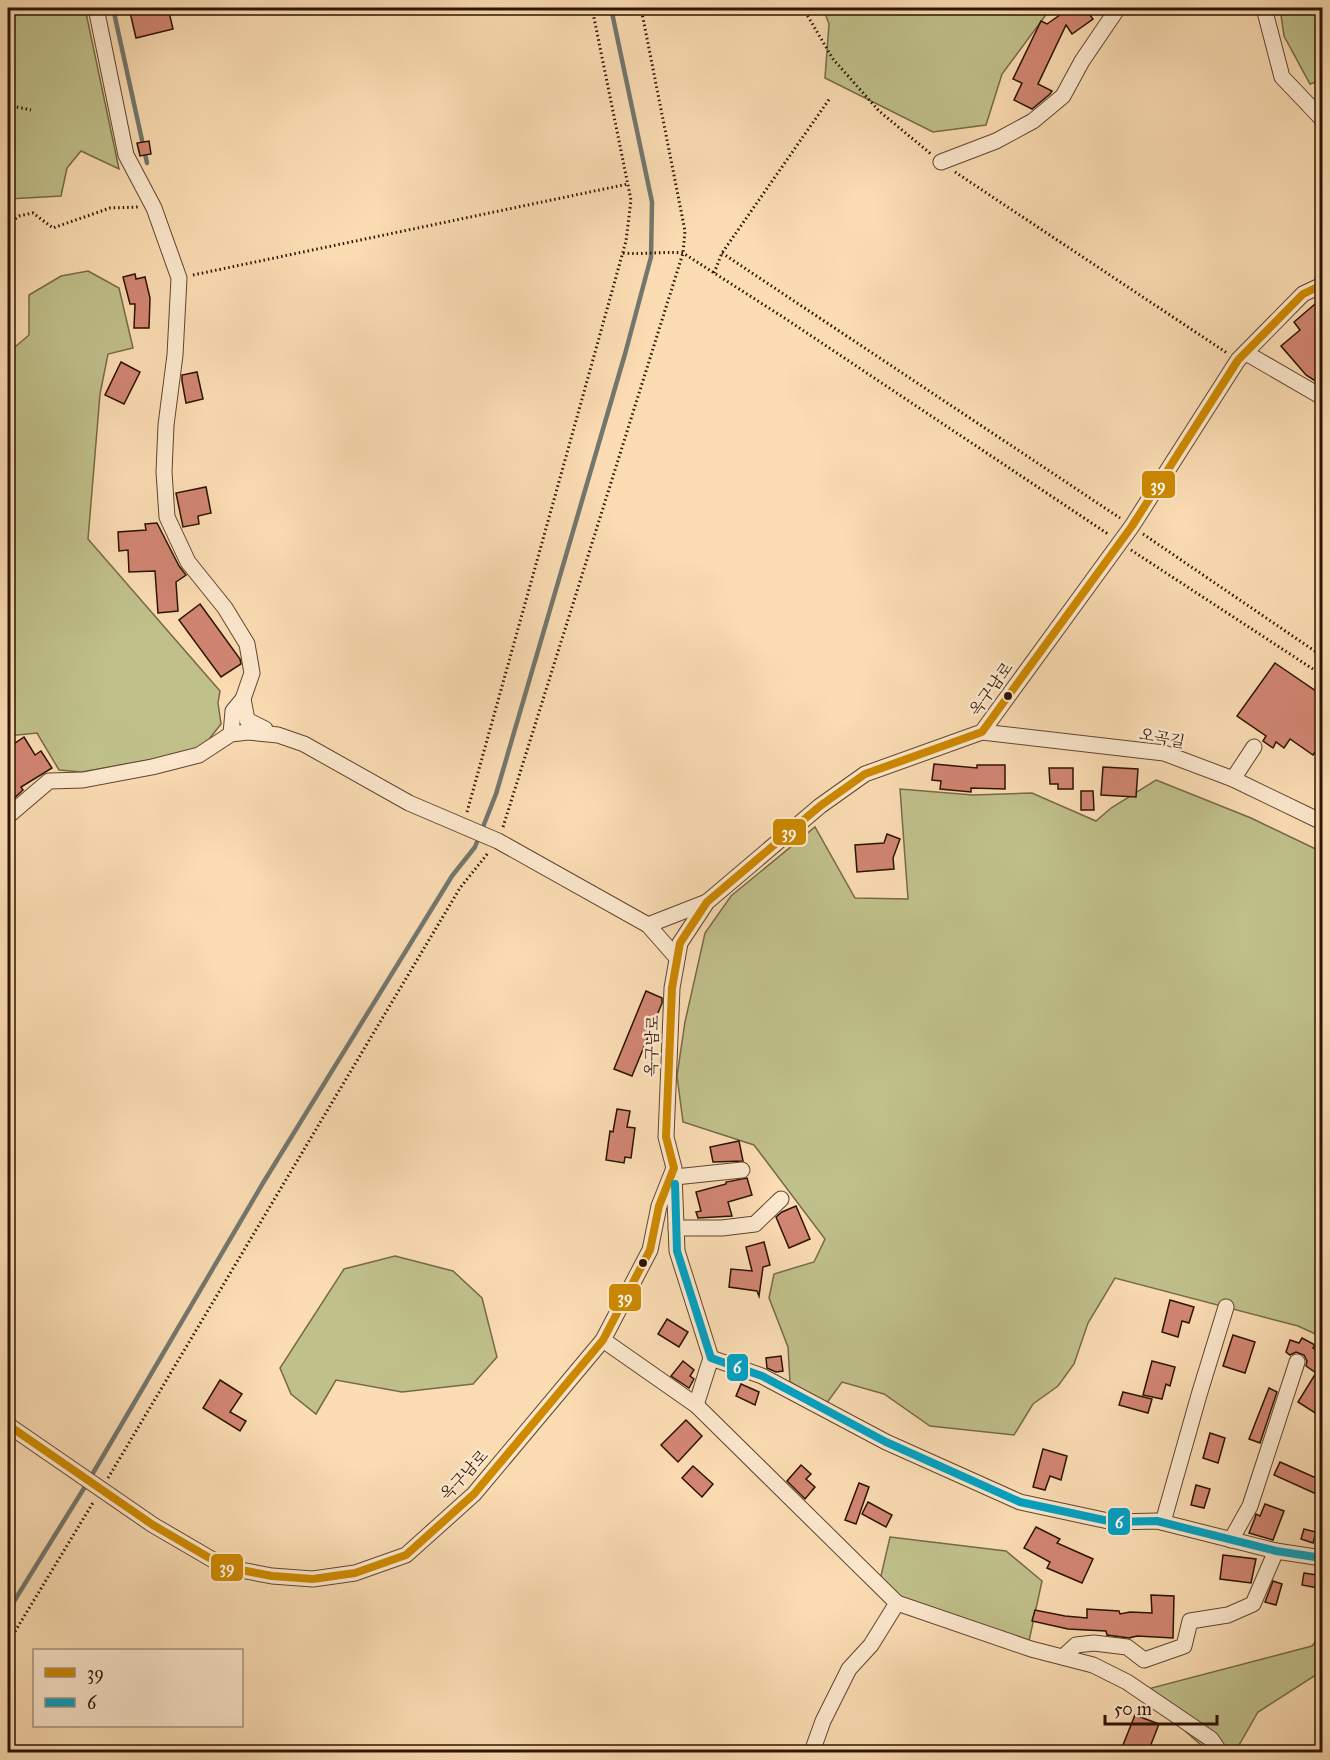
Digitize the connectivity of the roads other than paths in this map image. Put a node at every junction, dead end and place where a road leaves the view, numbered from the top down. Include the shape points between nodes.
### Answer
1 (96, 8) edge
2 (1118, 8) edge
3 (1264, 8) edge
4 (1323, 120) edge
5 (941, 162) road end
6 (1323, 278) edge
7 (1323, 285) edge
8 (1303, 294) junction
9 (1242, 357) junction
10 (1323, 397) edge
11 (243, 699) junction
12 (982, 732) junction
13 (231, 734) junction
14 (278, 735) junction
15 (1254, 747) dead end
16 (1233, 779) junction
17 (8, 816) edge
18 (1323, 822) edge
19 (707, 902) junction
20 (648, 925) junction
21 (678, 958) junction
22 (742, 1170) dead end
23 (674, 1172) junction
24 (781, 1200) dead end
25 (676, 1228) junction
26 (1226, 1307) dead end
27 (603, 1340) junction
28 (711, 1358) junction
29 (1297, 1362) dead end
30 (696, 1405) junction
31 (8, 1425) edge
32 (1163, 1522) junction
33 (1231, 1540) junction
34 (1276, 1551) junction
35 (1323, 1558) edge
36 (897, 1604) junction
37 (1063, 1657) junction
38 (814, 1752) edge
39 (1220, 1752) edge

1 - 11 street via 126,155 154,208 179,278 166,425 167,517 188,562 225,608 247,644 252,673
2 - 5 street via 1063,96 1033,121 996,141
3 - 4 street via 1282,77
6 - 8 street
7 - 8 street, 옥구남로
8 - 9 street, 옥구남로
9 - 10 street
9 - 12 street, 옥구남로 via 1132,526
11 - 13 street via 233,711
11 - 14 street via 247,720
12 - 16 street, 오곡길 via 1164,753
12 - 19 street, 옥구남로 via 865,774 820,806
13 - 14 street
13 - 17 street via 199,755 83,780 49,781
14 - 20 street via 304,744 409,803 494,840
15 - 16 street
16 - 18 street, 오곡길
19 - 20 street
19 - 21 street, 옥구남로 via 680,943
20 - 21 street
21 - 23 street, 옥구남로 via 672,988 666,1137
22 - 23 street
23 - 25 street
23 - 27 street, 옥구남로 via 659,1206 650,1250
24 - 25 street via 754,1224
25 - 28 street via 677,1251
26 - 32 street
27 - 30 street
27 - 31 street, 옥구남로 via 474,1494 406,1555 355,1573 313,1580 225,1567 153,1525
28 - 30 street
28 - 32 street via 762,1376 886,1442 1020,1502 1113,1522
29 - 33 street via 1250,1506
30 - 36 street
32 - 33 street
33 - 34 street
34 - 35 street
34 - 37 street via 1253,1604 1228,1615 1190,1621 1184,1646 1144,1660 1127,1647 1094,1643 1076,1645
36 - 37 street
36 - 38 street via 871,1645 849,1669 823,1721
37 - 39 street via 1093,1665 1127,1682 1211,1739

